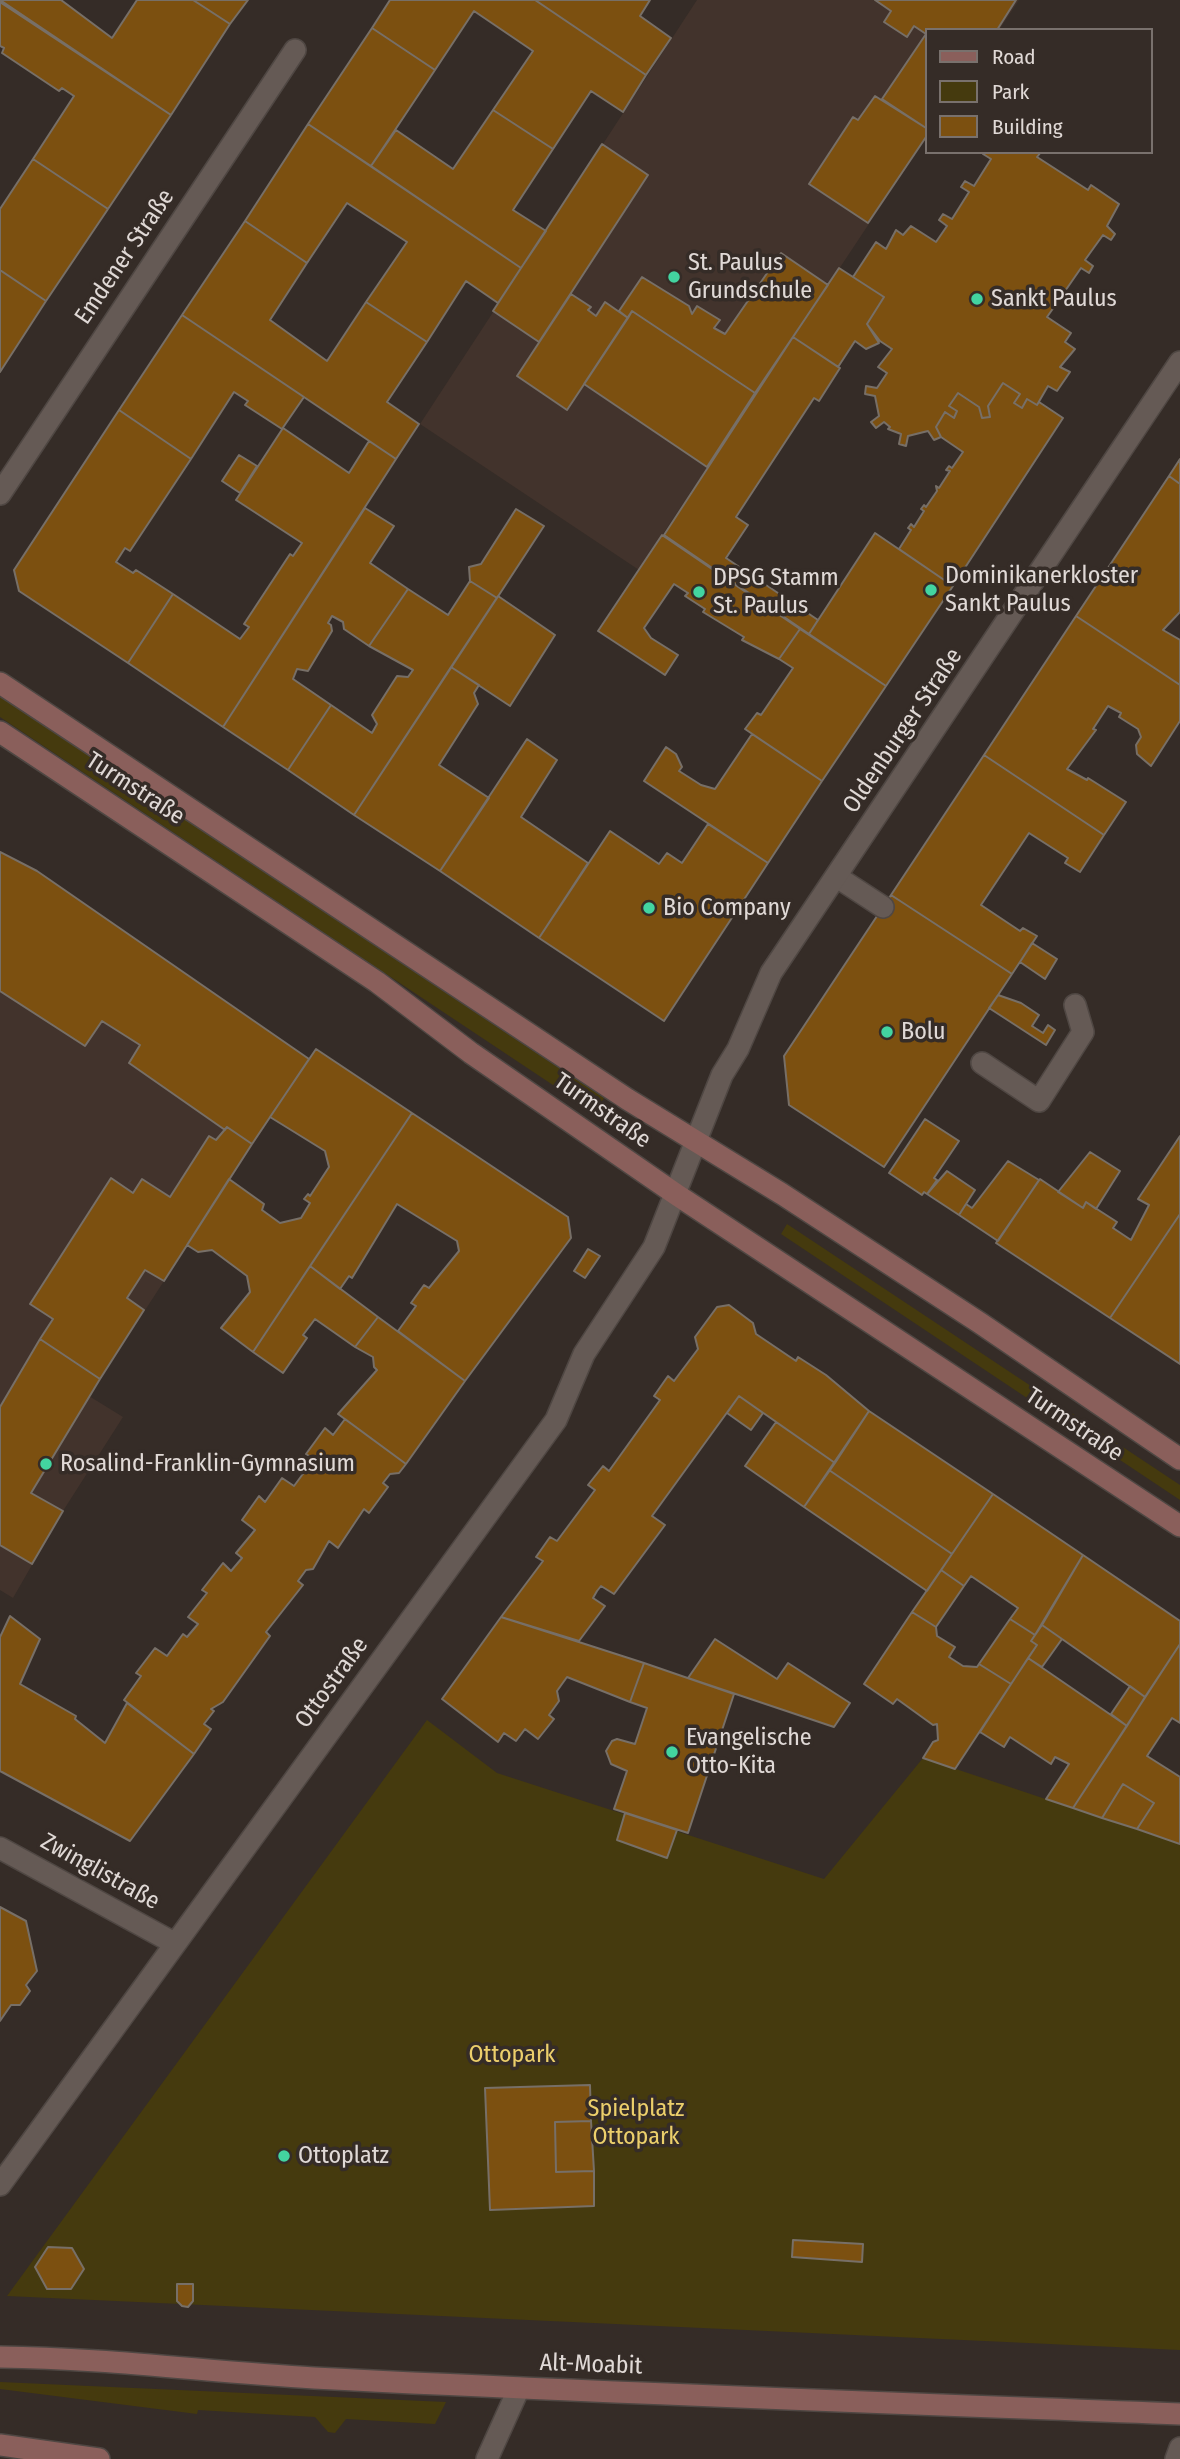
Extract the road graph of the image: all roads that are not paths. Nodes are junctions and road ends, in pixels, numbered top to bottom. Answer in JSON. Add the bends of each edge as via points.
{"nodes":[{"id":1,"x":295,"y":50,"type":"dead end"},
{"id":2,"x":1180,"y":362,"type":"edge"},
{"id":3,"x":0,"y":494,"type":"edge"},
{"id":4,"x":0,"y":683,"type":"edge"},
{"id":5,"x":0,"y":732,"type":"edge"},
{"id":6,"x":837,"y":877,"type":"junction"},
{"id":7,"x":883,"y":907,"type":"dead end"},
{"id":8,"x":1075,"y":1005,"type":"dead end"},
{"id":9,"x":982,"y":1063,"type":"dead end"},
{"id":10,"x":695,"y":1143,"type":"junction"},
{"id":11,"x":677,"y":1195,"type":"junction"},
{"id":12,"x":1180,"y":1459,"type":"edge"},
{"id":13,"x":1180,"y":1526,"type":"edge"},
{"id":14,"x":0,"y":1848,"type":"edge"},
{"id":15,"x":174,"y":1943,"type":"junction"},
{"id":16,"x":0,"y":2185,"type":"edge"},
{"id":17,"x":0,"y":2357,"type":"edge"},
{"id":18,"x":519,"y":2388,"type":"junction"},
{"id":19,"x":1180,"y":2414,"type":"edge"},
{"id":20,"x":0,"y":2445,"type":"edge"},
{"id":21,"x":1180,"y":2448,"type":"edge"},
{"id":22,"x":99,"y":2459,"type":"edge"},
{"id":23,"x":487,"y":2459,"type":"edge"},
{"id":24,"x":1176,"y":2459,"type":"edge"}],
"edges":[{"from":1,"to":3,"type":"street","name":"Emdener Straße"},
{"from":2,"to":6,"type":"street","name":"Oldenburger Straße"},
{"from":4,"to":10,"type":"main road","name":"Turmstraße"},
{"from":5,"to":11,"type":"main road","name":"Turmstraße","via":[[377,982]]},
{"from":6,"to":7,"type":"street"},
{"from":6,"to":10,"type":"street","name":"Oldenburger Straße","via":[[771,973]]},
{"from":8,"to":9,"type":"street","via":[[1083,1032],[1039,1101]]},
{"from":10,"to":11,"type":"street","name":"Ottostraße"},
{"from":10,"to":12,"type":"main road","name":"Turmstraße","via":[[980,1323]]},
{"from":11,"to":13,"type":"main road","name":"Turmstraße"},
{"from":11,"to":15,"type":"street","name":"Ottostraße","via":[[654,1247],[584,1354],[556,1420]]},
{"from":14,"to":15,"type":"street","name":"Zwinglistraße"},
{"from":15,"to":16,"type":"street","name":"Ottostraße"},
{"from":17,"to":18,"type":"main road","name":"Alt-Moabit"},
{"from":18,"to":19,"type":"main road","name":"Alt-Moabit"},
{"from":18,"to":23,"type":"street"},
{"from":20,"to":22,"type":"main road"},
{"from":21,"to":24,"type":"street"}]}
